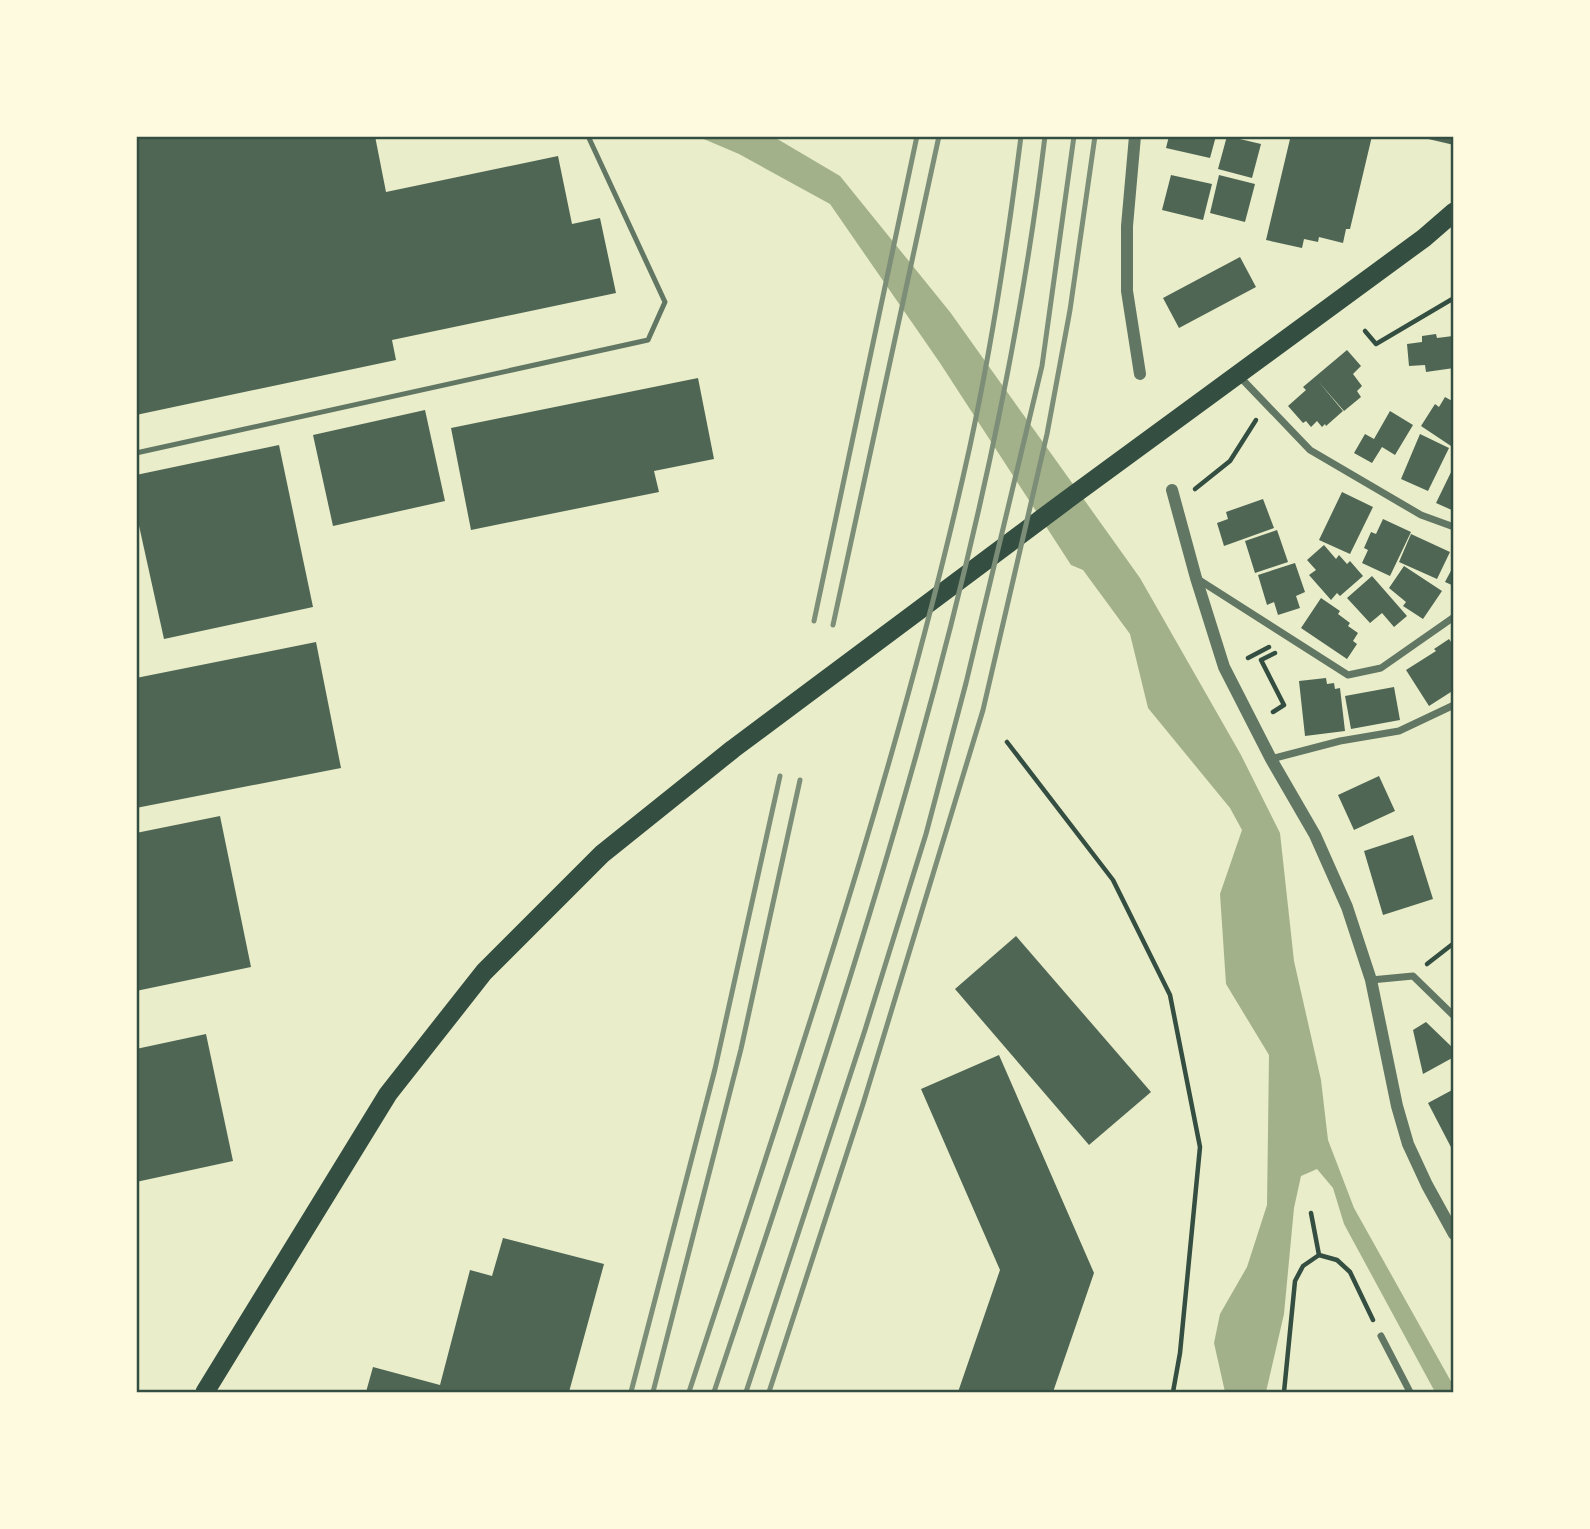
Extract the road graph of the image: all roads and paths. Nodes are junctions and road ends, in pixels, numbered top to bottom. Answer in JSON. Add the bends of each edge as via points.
{"nodes":[{"id":1,"x":588,"y":136,"type":"edge"},
{"id":2,"x":1135,"y":136,"type":"edge"},
{"id":3,"x":1454,"y":212,"type":"edge"},
{"id":4,"x":1454,"y":233,"type":"edge"},
{"id":5,"x":1424,"y":238,"type":"junction"},
{"id":6,"x":1454,"y":298,"type":"edge"},
{"id":7,"x":1365,"y":331,"type":"dead end"},
{"id":8,"x":1140,"y":373,"type":"dead end"},
{"id":9,"x":1238,"y":375,"type":"junction"},
{"id":10,"x":1266,"y":404,"type":"junction"},
{"id":11,"x":136,"y":453,"type":"edge"},
{"id":12,"x":1201,"y":484,"type":"dead end"},
{"id":13,"x":1172,"y":489,"type":"dead end"},
{"id":14,"x":1454,"y":527,"type":"edge"},
{"id":15,"x":1195,"y":578,"type":"junction"},
{"id":16,"x":1454,"y":617,"type":"edge"},
{"id":17,"x":1273,"y":644,"type":"dead end"},
{"id":18,"x":1248,"y":658,"type":"dead end"},
{"id":19,"x":1261,"y":660,"type":"dead end"},
{"id":20,"x":1454,"y":705,"type":"edge"},
{"id":21,"x":1272,"y":712,"type":"dead end"},
{"id":22,"x":1007,"y":742,"type":"dead end"},
{"id":23,"x":1270,"y":759,"type":"junction"},
{"id":24,"x":1454,"y":943,"type":"edge"},
{"id":25,"x":1442,"y":951,"type":"dead end"},
{"id":26,"x":1371,"y":979,"type":"junction"},
{"id":27,"x":1454,"y":1016,"type":"edge"},
{"id":28,"x":1311,"y":1213,"type":"dead end"},
{"id":29,"x":1454,"y":1234,"type":"edge"},
{"id":30,"x":1319,"y":1255,"type":"junction"},
{"id":31,"x":1381,"y":1336,"type":"joint"},
{"id":32,"x":205,"y":1392,"type":"edge"},
{"id":33,"x":1173,"y":1392,"type":"edge"},
{"id":34,"x":1284,"y":1392,"type":"edge"},
{"id":35,"x":1410,"y":1392,"type":"edge"}],
"edges":[{"from":1,"to":11,"type":"lane","via":[[665,302],[648,340]]},
{"from":2,"to":8,"type":"street","via":[[1127,291]]},
{"from":3,"to":5,"type":"highway"},
{"from":4,"to":5,"type":"highway"},
{"from":5,"to":9,"type":"highway"},
{"from":6,"to":7,"type":"path","via":[[1376,344]]},
{"from":9,"to":10,"type":"street"},
{"from":9,"to":32,"type":"highway","via":[[733,750],[602,854],[484,972],[388,1094]]},
{"from":10,"to":12,"type":"path","via":[[1230,461]]},
{"from":10,"to":14,"type":"street","via":[[1310,450],[1421,515]]},
{"from":13,"to":15,"type":"street"},
{"from":15,"to":16,"type":"street","via":[[1348,675],[1381,668]]},
{"from":15,"to":23,"type":"street","via":[[1224,667]]},
{"from":17,"to":18,"type":"path"},
{"from":19,"to":21,"type":"path","via":[[1284,705]]},
{"from":20,"to":23,"type":"street","via":[[1399,731]]},
{"from":22,"to":33,"type":"path","via":[[1113,880],[1170,995],[1200,1147]]},
{"from":23,"to":26,"type":"street","via":[[1315,835],[1347,907]]},
{"from":24,"to":25,"type":"path"},
{"from":26,"to":27,"type":"street","via":[[1413,976]]},
{"from":26,"to":29,"type":"street","via":[[1408,1143]]},
{"from":28,"to":30,"type":"path"},
{"from":30,"to":31,"type":"path","via":[[1338,1260],[1350,1272]]},
{"from":30,"to":34,"type":"path","via":[[1303,1266],[1296,1281]]},
{"from":31,"to":35,"type":"street"}]}
